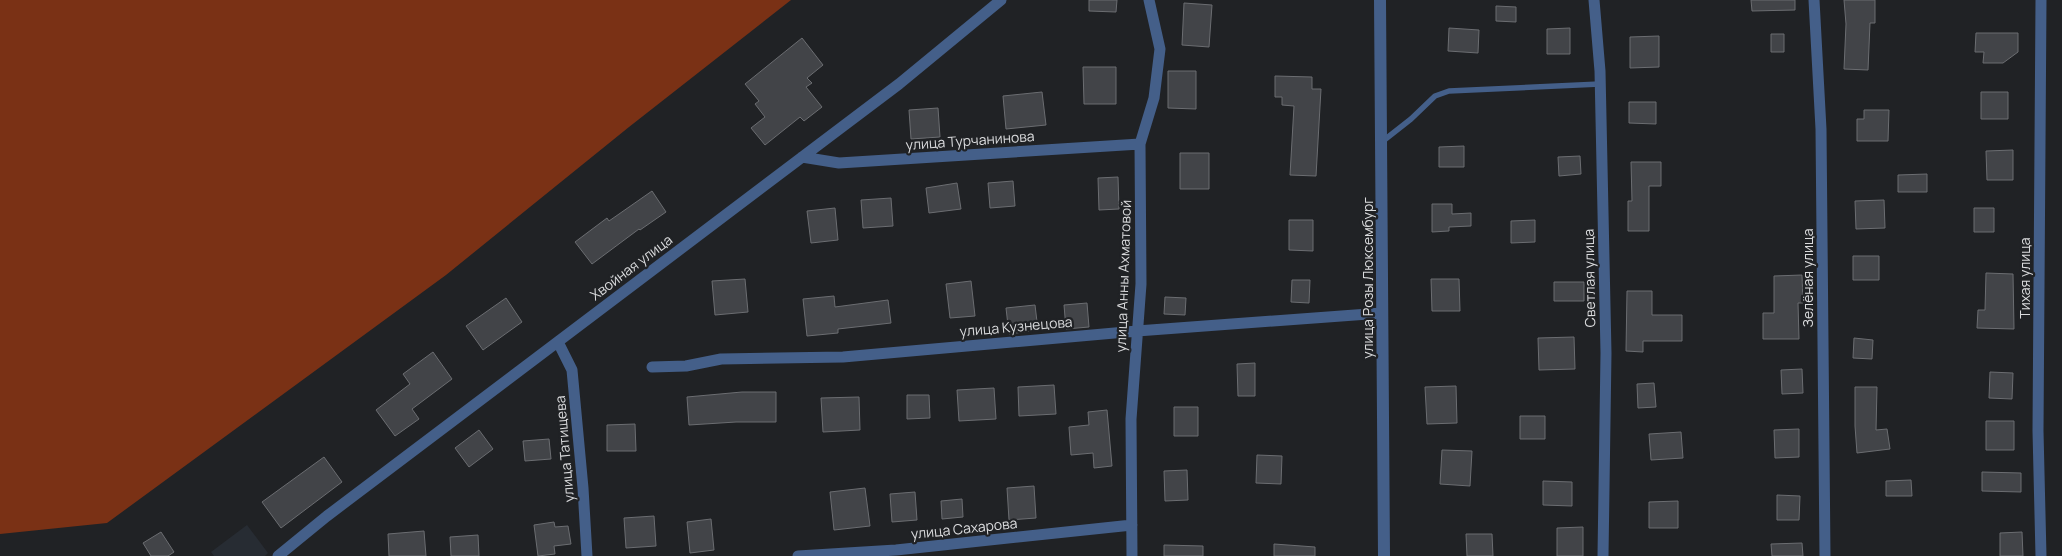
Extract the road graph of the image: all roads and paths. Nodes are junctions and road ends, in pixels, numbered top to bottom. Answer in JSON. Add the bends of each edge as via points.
{"nodes":[{"id":1,"x":1001,"y":0,"type":"edge"},
{"id":2,"x":1149,"y":0,"type":"edge"},
{"id":3,"x":1380,"y":0,"type":"edge"},
{"id":4,"x":1594,"y":0,"type":"edge"},
{"id":5,"x":1814,"y":0,"type":"edge"},
{"id":6,"x":2041,"y":0,"type":"edge"},
{"id":7,"x":1600,"y":84,"type":"junction"},
{"id":8,"x":1381,"y":142,"type":"junction"},
{"id":9,"x":1140,"y":144,"type":"junction"},
{"id":10,"x":802,"y":157,"type":"junction"},
{"id":11,"x":1382,"y":313,"type":"junction"},
{"id":12,"x":1137,"y":331,"type":"junction"},
{"id":13,"x":558,"y":342,"type":"junction"},
{"id":14,"x":652,"y":367,"type":"dead end"},
{"id":15,"x":1132,"y":525,"type":"junction"},
{"id":16,"x":278,"y":556,"type":"edge"},
{"id":17,"x":587,"y":556,"type":"edge"},
{"id":18,"x":798,"y":556,"type":"edge"},
{"id":19,"x":1132,"y":556,"type":"edge"},
{"id":20,"x":1384,"y":556,"type":"edge"},
{"id":21,"x":1604,"y":556,"type":"edge"},
{"id":22,"x":1825,"y":556,"type":"edge"},
{"id":23,"x":2041,"y":556,"type":"edge"}],
"edges":[{"from":1,"to":10,"type":"street","name":"Хвойная улица","via":[[899,84]]},
{"from":2,"to":9,"type":"street","name":"улица Анны Ахматовой","via":[[1160,49],[1154,98]]},
{"from":3,"to":8,"type":"street","name":"улица Розы Люксембург"},
{"from":4,"to":7,"type":"street","name":"Светлая улица"},
{"from":5,"to":22,"type":"street","name":"Зелёная улица","via":[[1821,129]]},
{"from":6,"to":23,"type":"street","name":"Тихая улица","via":[[2038,431]]},
{"from":7,"to":8,"type":"lane","via":[[1449,91],[1435,96]]},
{"from":7,"to":21,"type":"street","name":"Светлая улица","via":[[1606,353]]},
{"from":8,"to":11,"type":"street","name":"улица Розы Люксембург"},
{"from":9,"to":10,"type":"street","name":"улица Турчанинова","via":[[840,163]]},
{"from":9,"to":12,"type":"street","name":"улица Анны Ахматовой","via":[[1141,284]]},
{"from":10,"to":13,"type":"street","name":"Хвойная улица"},
{"from":11,"to":12,"type":"street","name":"улица Кузнецова"},
{"from":11,"to":20,"type":"street","name":"улица Розы Люксембург"},
{"from":12,"to":14,"type":"street","name":"улица Кузнецова","via":[[843,357],[721,359],[686,366]]},
{"from":12,"to":15,"type":"street","name":"улица Анны Ахматовой","via":[[1131,419]]},
{"from":13,"to":16,"type":"street","name":"Хвойная улица"},
{"from":13,"to":17,"type":"street","name":"улица Татищева","via":[[572,370]]},
{"from":15,"to":18,"type":"street","name":"улица Сахарова","via":[[896,550]]},
{"from":15,"to":19,"type":"street","name":"улица Анны Ахматовой"}]}
